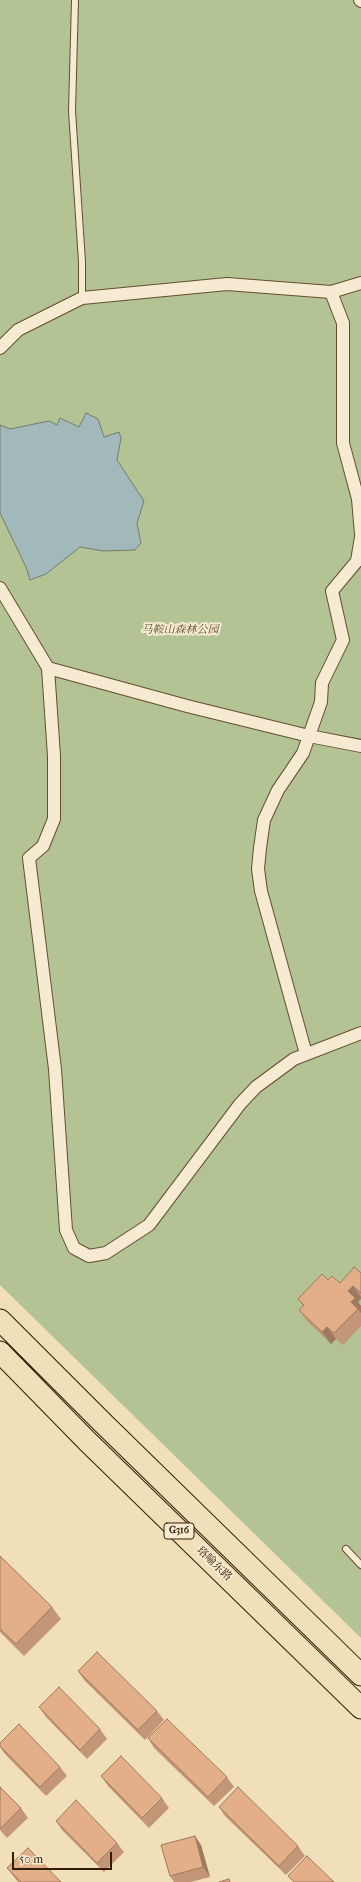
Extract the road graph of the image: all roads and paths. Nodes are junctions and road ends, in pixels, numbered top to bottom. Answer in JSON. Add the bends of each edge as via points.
{"nodes":[{"id":1,"x":74,"y":0,"type":"edge"},
{"id":2,"x":361,"y":283,"type":"edge"},
{"id":3,"x":331,"y":292,"type":"junction"},
{"id":4,"x":82,"y":298,"type":"junction"},
{"id":5,"x":0,"y":348,"type":"edge"},
{"id":6,"x":361,"y":534,"type":"edge"},
{"id":7,"x":361,"y":537,"type":"edge"},
{"id":8,"x":0,"y":588,"type":"edge"},
{"id":9,"x":48,"y":668,"type":"junction"},
{"id":10,"x":308,"y":736,"type":"junction"},
{"id":11,"x":361,"y":746,"type":"edge"},
{"id":12,"x":361,"y":1033,"type":"edge"},
{"id":13,"x":306,"y":1054,"type":"junction"},
{"id":14,"x":0,"y":1320,"type":"edge"},
{"id":15,"x":0,"y":1352,"type":"edge"},
{"id":16,"x":346,"y":1549,"type":"dead end"},
{"id":17,"x":361,"y":1565,"type":"edge"},
{"id":18,"x":361,"y":1675,"type":"edge"},
{"id":19,"x":361,"y":1708,"type":"edge"}],
"edges":[{"from":1,"to":4,"type":"lane","via":[[72,110]]},
{"from":2,"to":3,"type":"street"},
{"from":3,"to":4,"type":"street","via":[[227,284]]},
{"from":3,"to":6,"type":"street","via":[[343,323],[343,443],[358,499]]},
{"from":4,"to":5,"type":"street","via":[[18,330]]},
{"from":7,"to":10,"type":"street","via":[[357,561],[332,591],[343,640],[322,683],[321,702]]},
{"from":8,"to":9,"type":"street"},
{"from":9,"to":10,"type":"street"},
{"from":9,"to":13,"type":"street","via":[[54,756],[54,819],[43,846],[29,858],[55,1069],[66,1230],[74,1248],[89,1256],[106,1252],[149,1226],[240,1104],[256,1087],[294,1059]]},
{"from":10,"to":11,"type":"street"},
{"from":10,"to":13,"type":"street","via":[[303,753],[278,790],[264,820],[258,868],[261,891]]},
{"from":12,"to":13,"type":"street"},
{"from":14,"to":18,"type":"highway","number":"G316"},
{"from":15,"to":19,"type":"highway","name":"珞喻东路","number":"G316","via":[[87,1441]]},
{"from":16,"to":17,"type":"lane"}]}
